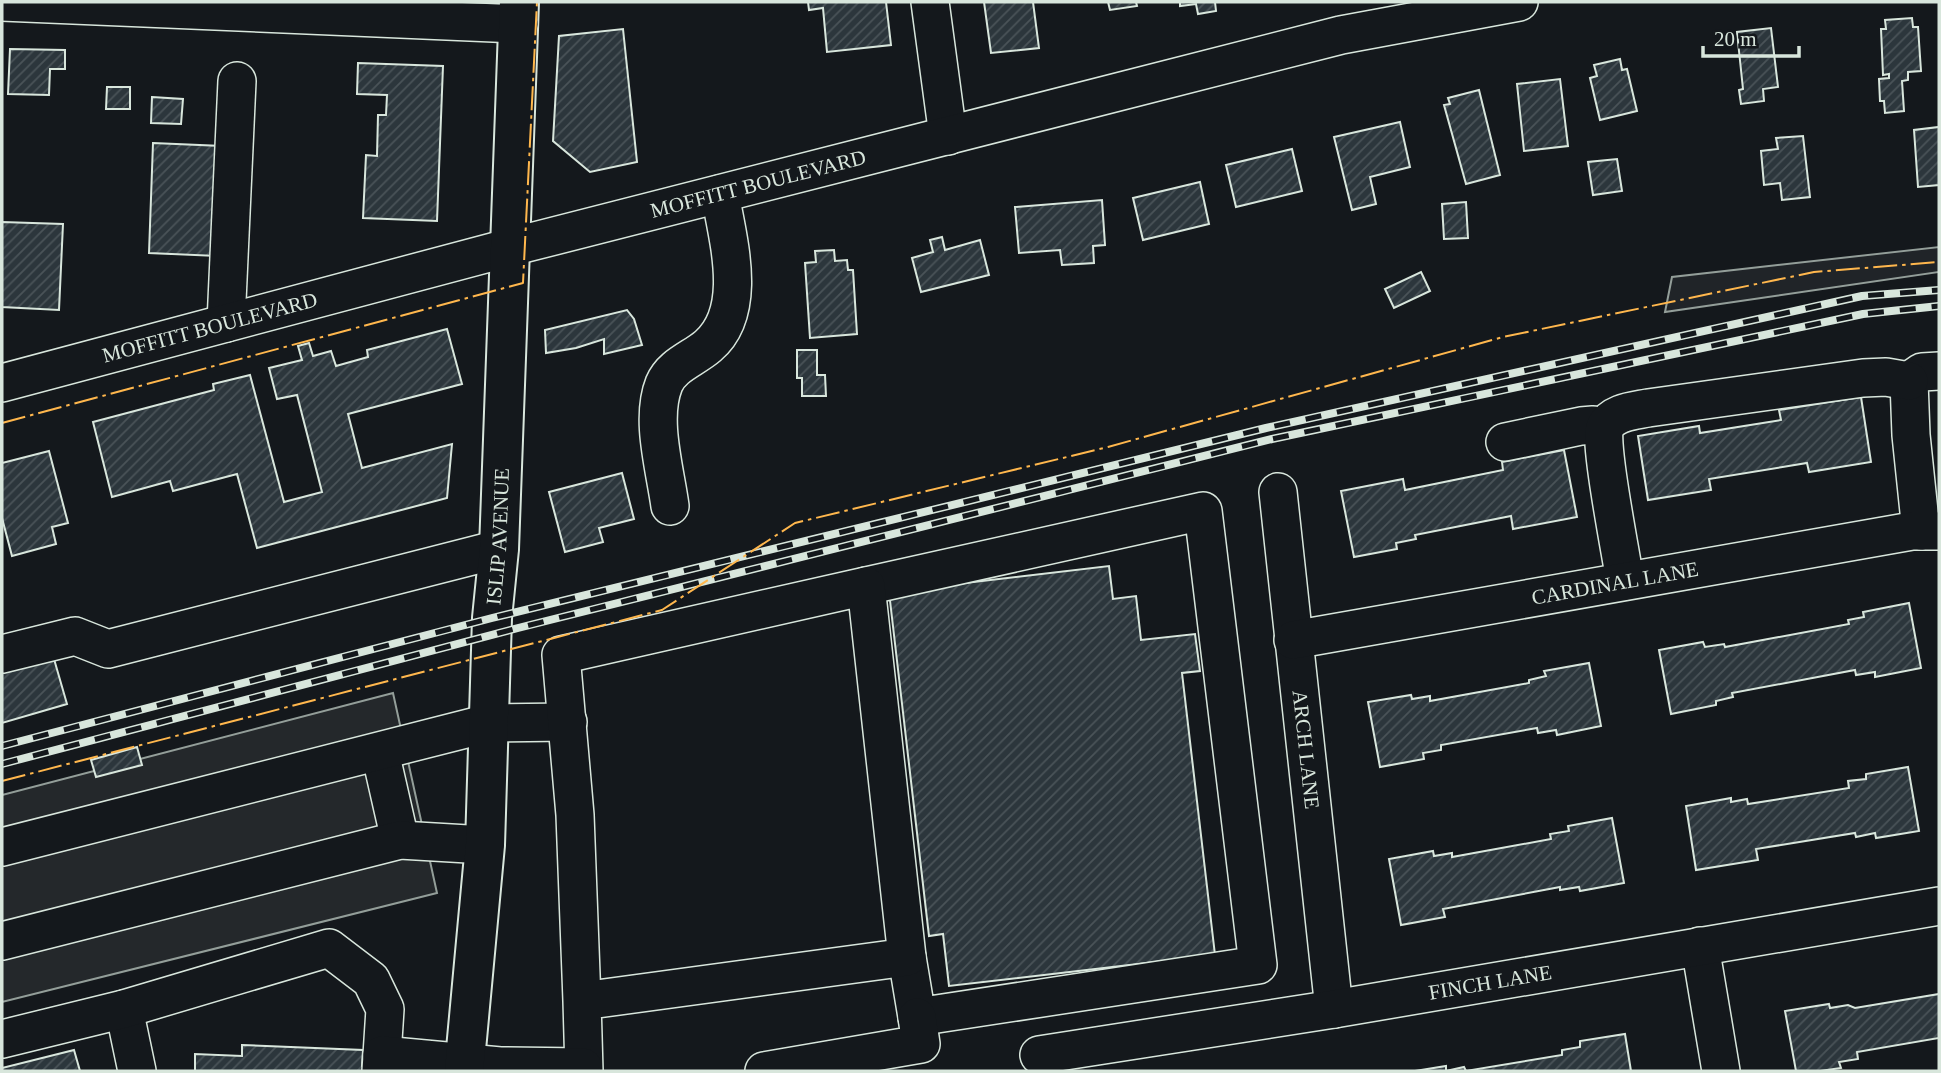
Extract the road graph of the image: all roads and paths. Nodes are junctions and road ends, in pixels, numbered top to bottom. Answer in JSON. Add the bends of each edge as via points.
{"nodes":[{"id":1,"x":2,"y":2,"type":"edge"},
{"id":2,"x":930,"y":2,"type":"edge"},
{"id":3,"x":1518,"y":2,"type":"edge"},
{"id":4,"x":396,"y":10,"type":"edge"},
{"id":5,"x":519,"y":13,"type":"edge"},
{"id":6,"x":237,"y":81,"type":"dead end"},
{"id":7,"x":947,"y":136,"type":"junction"},
{"id":8,"x":720,"y":194,"type":"junction"},
{"id":9,"x":511,"y":247,"type":"junction"},
{"id":10,"x":226,"y":323,"type":"junction"},
{"id":11,"x":1924,"y":376,"type":"edge"},
{"id":12,"x":2,"y":383,"type":"edge"},
{"id":13,"x":1603,"y":429,"type":"junction"},
{"id":14,"x":1505,"y":442,"type":"dead end"},
{"id":15,"x":1278,"y":492,"type":"dead end"},
{"id":16,"x":670,"y":506,"type":"dead end"},
{"id":17,"x":1930,"y":531,"type":"edge"},
{"id":18,"x":499,"y":549,"type":"junction"},
{"id":19,"x":1625,"y":581,"type":"junction"},
{"id":20,"x":866,"y":586,"type":"junction"},
{"id":21,"x":1293,"y":640,"type":"junction"},
{"id":22,"x":2,"y":654,"type":"edge"},
{"id":23,"x":568,"y":722,"type":"junction"},
{"id":24,"x":489,"y":723,"type":"junction"},
{"id":25,"x":380,"y":752,"type":"junction"},
{"id":26,"x":400,"y":840,"type":"junction"},
{"id":27,"x":485,"y":845,"type":"junction"},
{"id":28,"x":2,"y":847,"type":"edge"},
{"id":29,"x":1939,"y":906,"type":"edge"},
{"id":30,"x":2,"y":941,"type":"edge"},
{"id":31,"x":1700,"y":946,"type":"junction"},
{"id":32,"x":907,"y":957,"type":"junction"},
{"id":33,"x":582,"y":1001,"type":"junction"},
{"id":34,"x":124,"y":1009,"type":"junction"},
{"id":35,"x":1334,"y":1009,"type":"junction"},
{"id":36,"x":917,"y":1017,"type":"junction"},
{"id":37,"x":2,"y":1038,"type":"edge"},
{"id":38,"x":1040,"y":1055,"type":"dead end"},
{"id":39,"x":1082,"y":1060,"type":"edge"},
{"id":40,"x":382,"y":1063,"type":"edge"},
{"id":41,"x":465,"y":1067,"type":"edge"},
{"id":42,"x":583,"y":1069,"type":"edge"},
{"id":43,"x":137,"y":1071,"type":"edge"},
{"id":44,"x":764,"y":1071,"type":"edge"},
{"id":45,"x":1721,"y":1071,"type":"edge"}],
"edges":[{"from":1,"to":4,"type":"street"},
{"from":2,"to":7,"type":"street"},
{"from":3,"to":7,"type":"street","name":"MOFFITT BOULEVARD","via":[[1341,35]]},
{"from":4,"to":5,"type":"street"},
{"from":5,"to":9,"type":"main road","name":"ISLIP AVENUE"},
{"from":6,"to":10,"type":"street"},
{"from":7,"to":8,"type":"street","name":"MOFFITT BOULEVARD"},
{"from":8,"to":9,"type":"street","name":"MOFFITT BOULEVARD"},
{"from":8,"to":16,"type":"street","via":[[733,267],[729,316],[718,338],[673,369],[664,383],[657,413]]},
{"from":9,"to":10,"type":"street","name":"MOFFITT BOULEVARD"},
{"from":9,"to":18,"type":"main road","name":"ISLIP AVENUE"},
{"from":10,"to":12,"type":"street","name":"MOFFITT BOULEVARD"},
{"from":11,"to":13,"type":"street","via":[[1863,378],[1648,408],[1620,414]]},
{"from":11,"to":17,"type":"street","via":[[1912,444]]},
{"from":13,"to":14,"type":"street","via":[[1581,426]]},
{"from":13,"to":19,"type":"street"},
{"from":15,"to":21,"type":"street","name":"ARCH LANE"},
{"from":17,"to":19,"type":"street","name":"CARDINAL LANE"},
{"from":18,"to":22,"type":"street","via":[[108,649],[75,636]]},
{"from":18,"to":24,"type":"main road","name":"ISLIP AVENUE"},
{"from":19,"to":21,"type":"street","name":"CARDINAL LANE"},
{"from":20,"to":23,"type":"street","via":[[561,655]]},
{"from":20,"to":32,"type":"street"},
{"from":20,"to":36,"type":"street","via":[[1203,511],[1258,965]]},
{"from":21,"to":35,"type":"street","name":"ARCH LANE"},
{"from":23,"to":24,"type":"street"},
{"from":23,"to":33,"type":"street"},
{"from":24,"to":25,"type":"street"},
{"from":24,"to":27,"type":"main road","name":"ISLIP AVENUE"},
{"from":25,"to":26,"type":"street"},
{"from":25,"to":28,"type":"street"},
{"from":26,"to":27,"type":"street"},
{"from":26,"to":30,"type":"street"},
{"from":27,"to":41,"type":"main road","name":"ISLIP AVENUE"},
{"from":29,"to":31,"type":"street","name":"FINCH LANE"},
{"from":31,"to":35,"type":"street","name":"FINCH LANE"},
{"from":31,"to":45,"type":"street"},
{"from":32,"to":33,"type":"street"},
{"from":32,"to":36,"type":"street"},
{"from":33,"to":42,"type":"street"},
{"from":34,"to":37,"type":"street"},
{"from":34,"to":40,"type":"street","via":[[329,948],[372,981],[384,1010]]},
{"from":34,"to":43,"type":"street"},
{"from":35,"to":39,"type":"street","name":"FINCH LANE"},
{"from":36,"to":44,"type":"street","via":[[920,1044]]},
{"from":38,"to":39,"type":"street","name":"FINCH LANE"},
{"from":40,"to":41,"type":"street"},
{"from":41,"to":42,"type":"street"}]}
